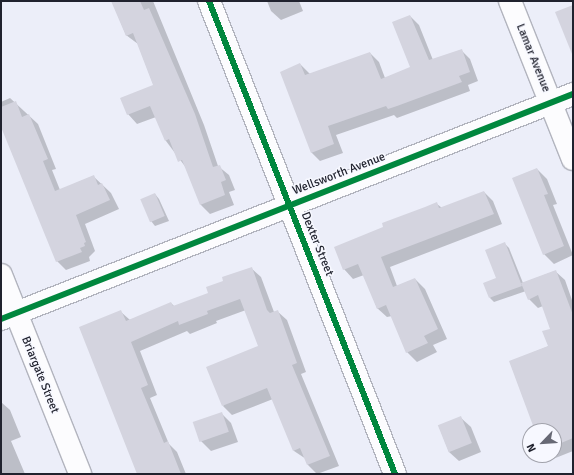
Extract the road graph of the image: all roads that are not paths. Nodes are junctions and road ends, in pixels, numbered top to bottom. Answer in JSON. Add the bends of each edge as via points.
{"nodes":[{"id":1,"x":209,"y":1,"type":"edge"},
{"id":2,"x":510,"y":1,"type":"edge"},
{"id":3,"x":573,"y":94,"type":"edge"},
{"id":4,"x":550,"y":103,"type":"junction"},
{"id":5,"x":573,"y":159,"type":"edge"},
{"id":6,"x":290,"y":205,"type":"junction"},
{"id":7,"x":1,"y":275,"type":"edge"},
{"id":8,"x":8,"y":317,"type":"edge"},
{"id":9,"x":80,"y":474,"type":"edge"},
{"id":10,"x":395,"y":474,"type":"edge"}],
"edges":[{"from":1,"to":6,"type":"street","name":"Dexter Street"},
{"from":2,"to":4,"type":"street","name":"Lamar Avenue"},
{"from":3,"to":4,"type":"street","name":"Wellsworth Avenue"},
{"from":4,"to":5,"type":"street","name":"Lamar Avenue"},
{"from":4,"to":6,"type":"street","name":"Wellsworth Avenue"},
{"from":6,"to":8,"type":"street","name":"Wellsworth Avenue"},
{"from":6,"to":10,"type":"street","name":"Dexter Street"},
{"from":7,"to":8,"type":"street","name":"Briargate Street"},
{"from":8,"to":9,"type":"street","name":"Briargate Street"}]}
